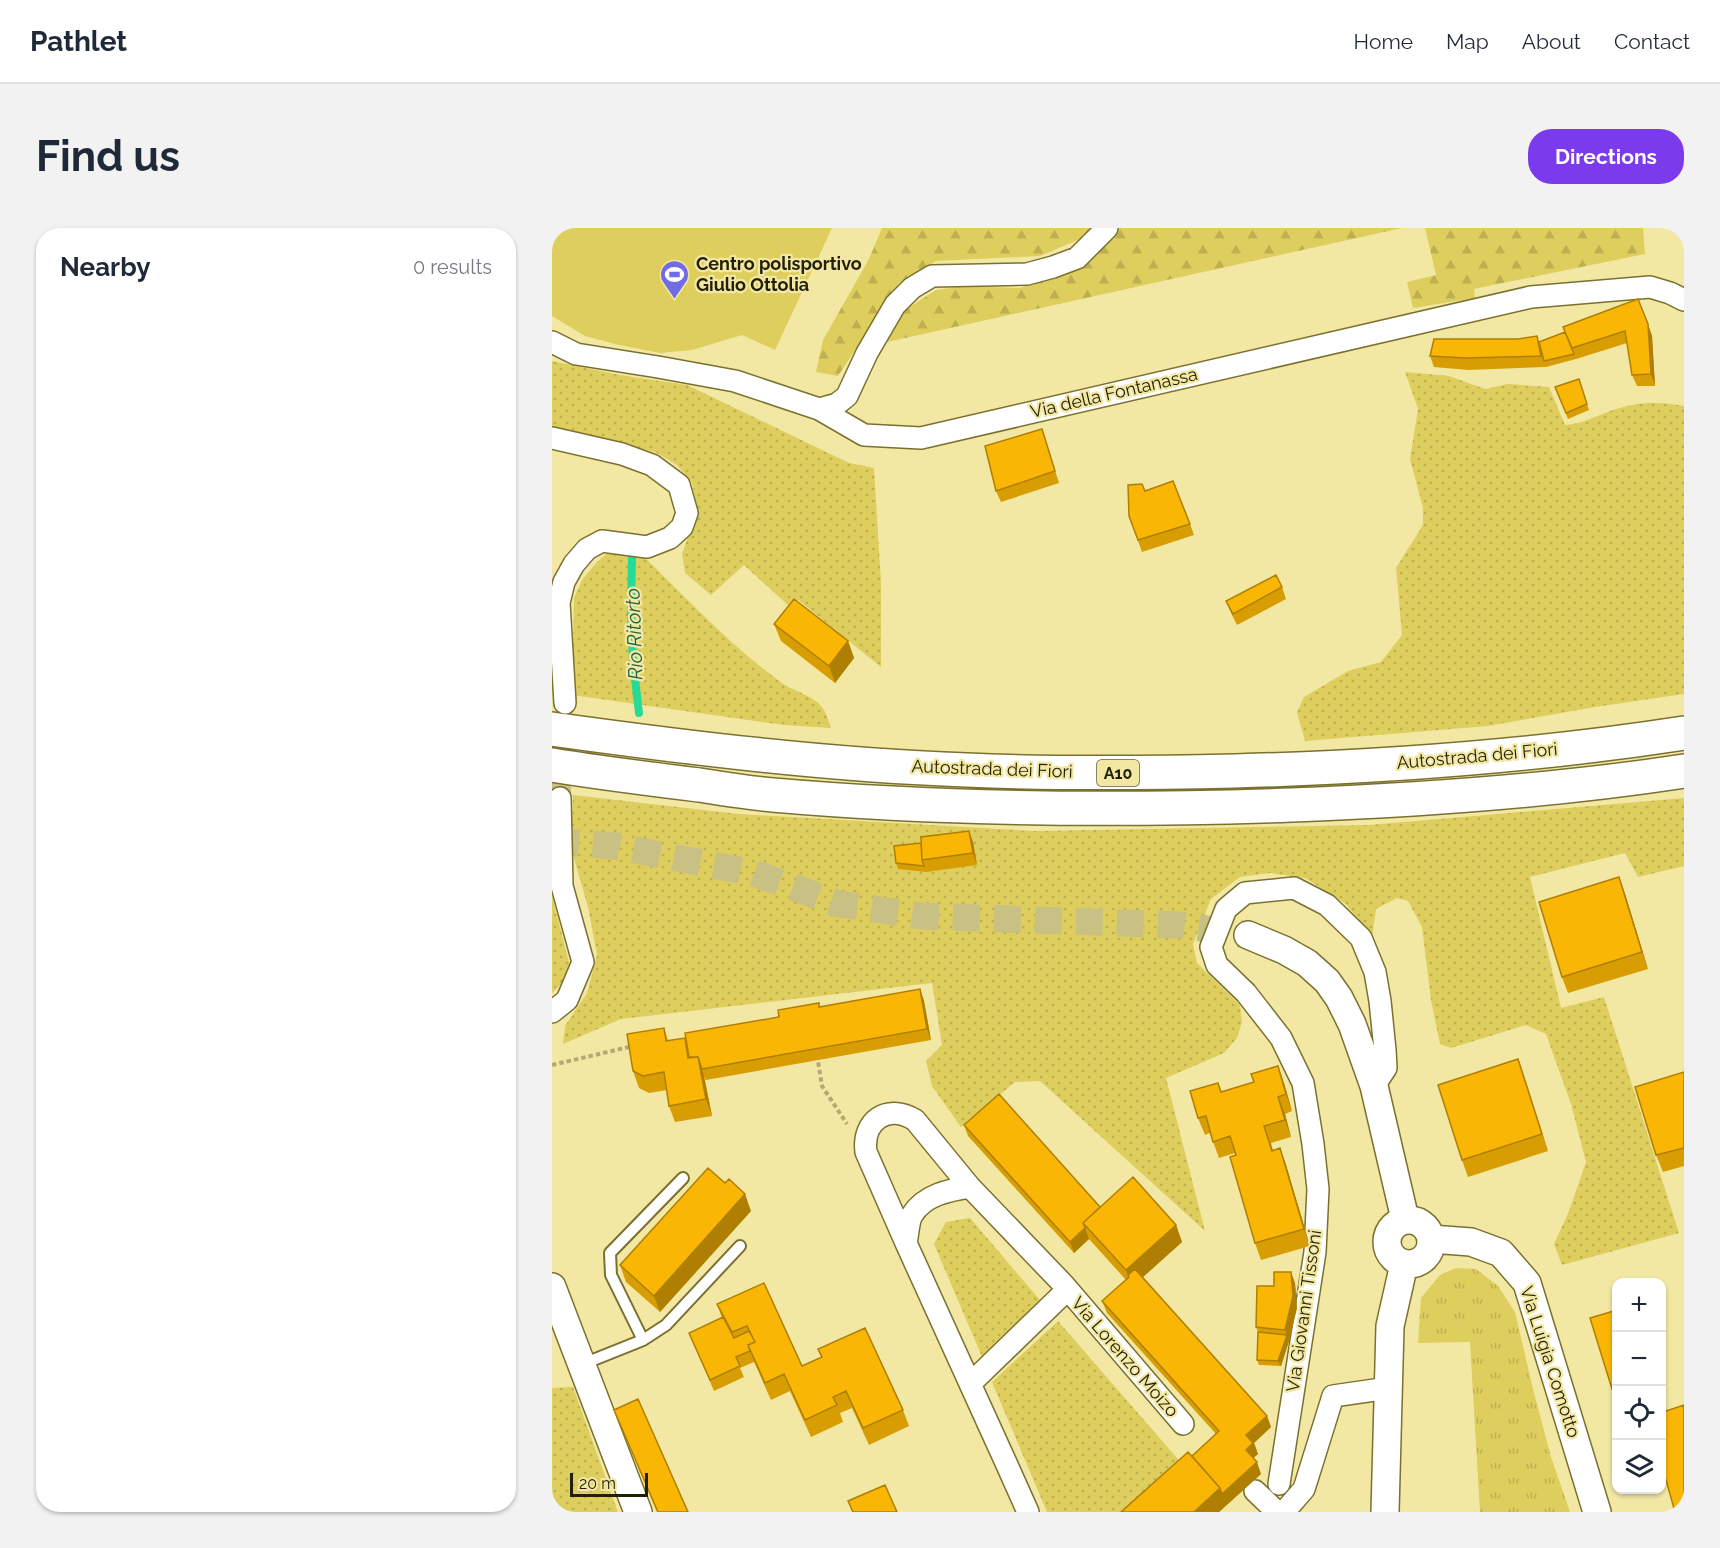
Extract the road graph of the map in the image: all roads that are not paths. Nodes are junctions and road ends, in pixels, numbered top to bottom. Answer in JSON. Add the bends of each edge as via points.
{"nodes":[{"id":1,"x":1107,"y":228,"type":"edge"},
{"id":2,"x":1684,"y":300,"type":"edge"},
{"id":3,"x":552,"y":342,"type":"edge"},
{"id":4,"x":819,"y":409,"type":"junction"},
{"id":5,"x":552,"y":438,"type":"edge"},
{"id":6,"x":558,"y":716,"type":"edge"},
{"id":7,"x":1684,"y":734,"type":"edge"},
{"id":8,"x":552,"y":765,"type":"edge"},
{"id":9,"x":1684,"y":771,"type":"edge"},
{"id":10,"x":560,"y":798,"type":"tunnel mouth"},
{"id":11,"x":1248,"y":935,"type":"tunnel mouth"},
{"id":12,"x":552,"y":1012,"type":"edge"},
{"id":13,"x":1374,"y":1086,"type":"junction"},
{"id":14,"x":683,"y":1178,"type":"dead end"},
{"id":15,"x":970,"y":1187,"type":"junction"},
{"id":16,"x":1405,"y":1219,"type":"junction"},
{"id":17,"x":1431,"y":1239,"type":"junction"},
{"id":18,"x":906,"y":1243,"type":"junction"},
{"id":19,"x":740,"y":1246,"type":"dead end"},
{"id":20,"x":1404,"y":1264,"type":"junction"},
{"id":21,"x":552,"y":1287,"type":"edge"},
{"id":22,"x":1067,"y":1290,"type":"junction"},
{"id":23,"x":643,"y":1340,"type":"junction"},
{"id":24,"x":582,"y":1364,"type":"junction"},
{"id":25,"x":970,"y":1384,"type":"junction"},
{"id":26,"x":1388,"y":1388,"type":"junction"},
{"id":27,"x":1183,"y":1424,"type":"dead end"},
{"id":28,"x":1279,"y":1484,"type":"dead end"},
{"id":29,"x":1255,"y":1491,"type":"dead end"},
{"id":30,"x":638,"y":1512,"type":"edge"},
{"id":31,"x":1028,"y":1512,"type":"edge"},
{"id":32,"x":1277,"y":1512,"type":"edge"},
{"id":33,"x":1284,"y":1512,"type":"edge"},
{"id":34,"x":1385,"y":1512,"type":"edge"},
{"id":35,"x":1597,"y":1512,"type":"edge"}],
"edges":[{"from":1,"to":4,"type":"street","via":[[1077,258],[1053,267],[1027,274],[932,276],[912,288],[895,305],[847,396],[837,404]]},
{"from":2,"to":4,"type":"street","name":"Via della Fontanassa","via":[[1650,287],[1531,297],[921,438],[864,435]]},
{"from":3,"to":4,"type":"street","name":"Via della Fontanassa","via":[[576,354],[735,381]]},
{"from":5,"to":6,"type":"street","via":[[652,465],[679,485],[687,513],[682,527],[670,538],[647,547],[602,541],[587,549],[574,564],[559,603]]},
{"from":6,"to":7,"type":"highway","name":"Autostrada dei Fiori","number":"A10","via":[[655,743],[824,761],[966,770],[1134,773],[1449,760]]},
{"from":8,"to":9,"type":"highway","name":"Autostrada dei Fiori","number":"A10","via":[[771,795],[1043,808],[1353,803],[1618,782]]},
{"from":10,"to":12,"type":"street","via":[[562,886],[583,962],[567,1000]]},
{"from":11,"to":13,"type":"street","via":[[1307,963],[1327,981],[1352,1024]]},
{"from":13,"to":16,"type":"street"},
{"from":13,"to":28,"type":"street","name":"Via Giovanni Tissoni","via":[[1386,1068],[1385,1050],[1376,972],[1361,938],[1327,904],[1294,888],[1245,893],[1227,909],[1211,946],[1217,965],[1246,993],[1281,1038],[1303,1083],[1318,1189],[1316,1252]]},
{"from":14,"to":23,"type":"lane","via":[[610,1253],[611,1275]]},
{"from":15,"to":18,"type":"street","via":[[945,1191],[926,1200],[911,1216]]},
{"from":15,"to":18,"type":"street","name":"Via Lorenzo Moizo","via":[[915,1120],[897,1112],[878,1118],[867,1133],[866,1152]]},
{"from":15,"to":22,"type":"street","name":"Via Lorenzo Moizo"},
{"from":16,"to":17,"type":"street","via":[[1423,1224]]},
{"from":16,"to":20,"type":"street","via":[[1390,1229],[1387,1237],[1390,1254]]},
{"from":17,"to":20,"type":"street","via":[[1424,1258]]},
{"from":17,"to":35,"type":"street","name":"Via Luigia Comotto","via":[[1471,1242],[1501,1253],[1527,1283]]},
{"from":18,"to":25,"type":"street"},
{"from":19,"to":23,"type":"lane","via":[[666,1325]]},
{"from":20,"to":26,"type":"street","via":[[1390,1326]]},
{"from":21,"to":24,"type":"street"},
{"from":22,"to":25,"type":"street","name":"Via Lorenzo Moizo"},
{"from":22,"to":27,"type":"street","name":"Via Lorenzo Moizo"},
{"from":23,"to":24,"type":"lane"},
{"from":24,"to":30,"type":"street"},
{"from":25,"to":31,"type":"street"},
{"from":26,"to":33,"type":"street","via":[[1334,1396],[1304,1489]]},
{"from":26,"to":34,"type":"street"},
{"from":29,"to":32,"type":"street"}]}
